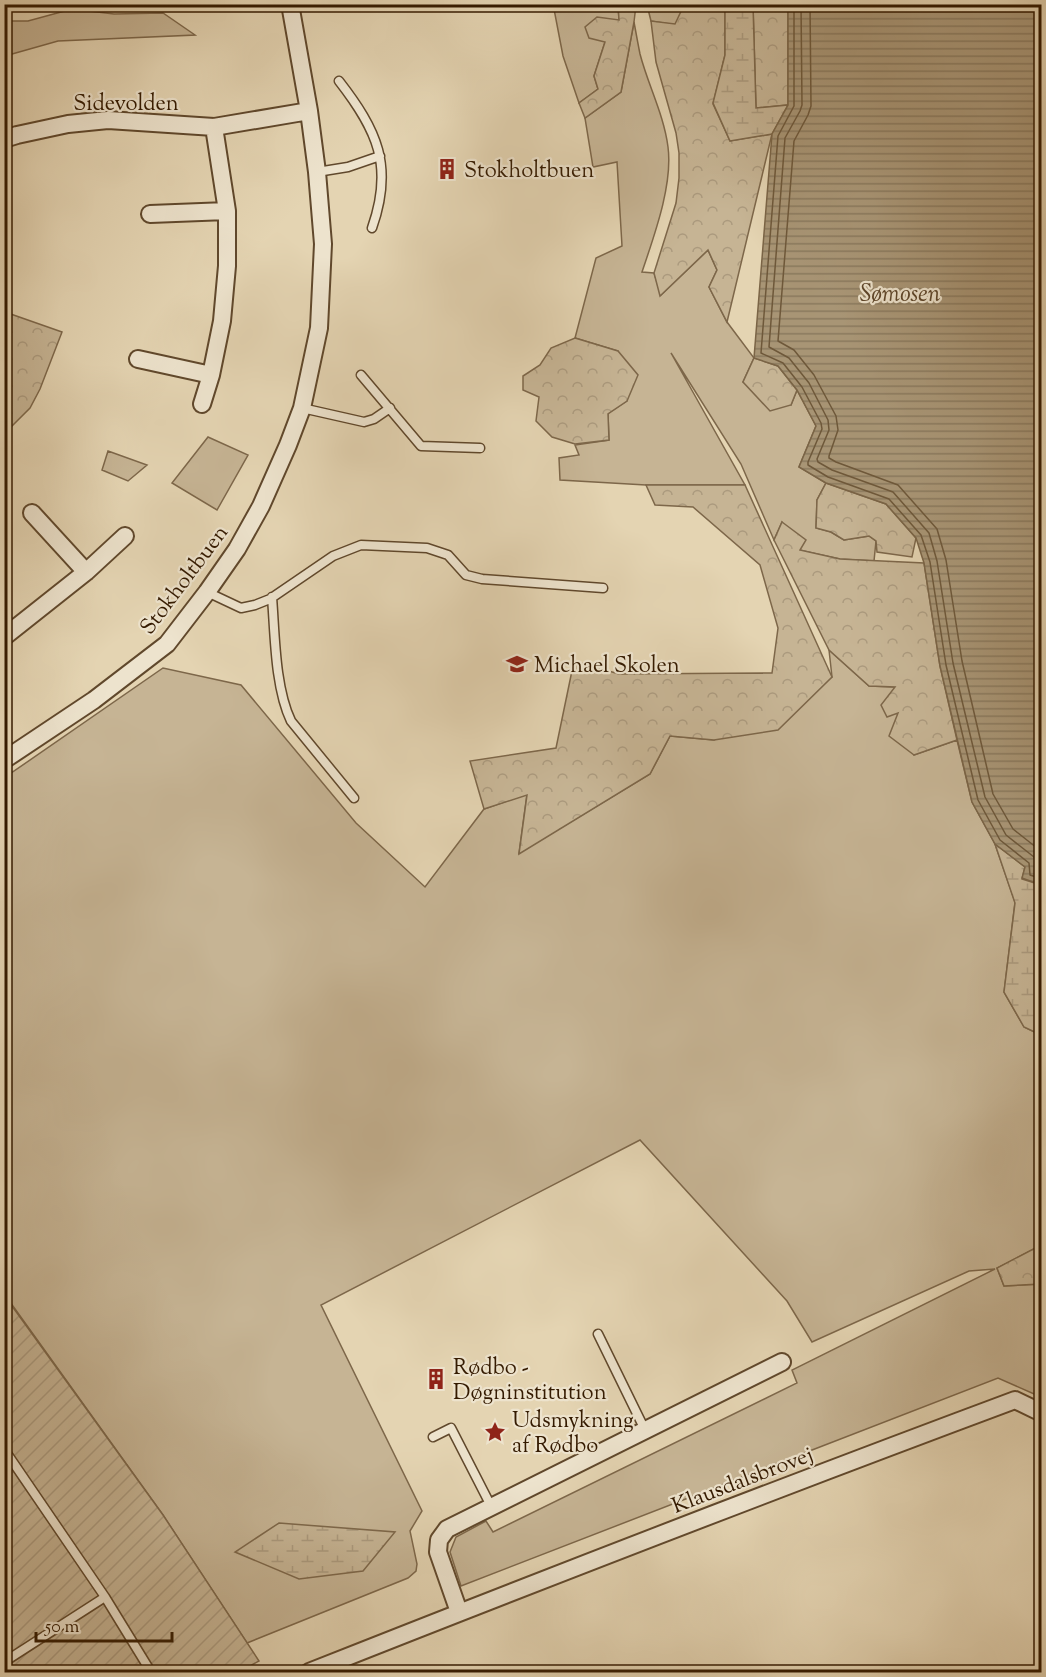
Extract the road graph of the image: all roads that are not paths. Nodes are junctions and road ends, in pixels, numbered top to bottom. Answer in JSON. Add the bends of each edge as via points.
{"nodes":[{"id":1,"x":290,"y":4,"type":"edge"},
{"id":2,"x":339,"y":81,"type":"dead end"},
{"id":3,"x":309,"y":111,"type":"junction"},
{"id":4,"x":214,"y":127,"type":"junction"},
{"id":5,"x":4,"y":139,"type":"edge"},
{"id":6,"x":380,"y":156,"type":"junction"},
{"id":7,"x":317,"y":172,"type":"junction"},
{"id":8,"x":227,"y":211,"type":"junction"},
{"id":9,"x":150,"y":214,"type":"dead end"},
{"id":10,"x":372,"y":228,"type":"dead end"},
{"id":11,"x":138,"y":359,"type":"dead end"},
{"id":12,"x":211,"y":375,"type":"junction"},
{"id":13,"x":361,"y":375,"type":"dead end"},
{"id":14,"x":202,"y":404,"type":"dead end"},
{"id":15,"x":302,"y":408,"type":"junction"},
{"id":16,"x":390,"y":408,"type":"junction"},
{"id":17,"x":480,"y":448,"type":"dead end"},
{"id":18,"x":32,"y":513,"type":"dead end"},
{"id":19,"x":125,"y":536,"type":"dead end"},
{"id":20,"x":86,"y":572,"type":"junction"},
{"id":21,"x":603,"y":588,"type":"dead end"},
{"id":22,"x":207,"y":592,"type":"junction"},
{"id":23,"x":272,"y":597,"type":"junction"},
{"id":24,"x":4,"y":637,"type":"edge"},
{"id":25,"x":4,"y":760,"type":"edge"},
{"id":26,"x":354,"y":798,"type":"dead end"},
{"id":27,"x":598,"y":1334,"type":"dead end"},
{"id":28,"x":782,"y":1362,"type":"dead end"},
{"id":29,"x":1041,"y":1413,"type":"edge"},
{"id":30,"x":645,"y":1430,"type":"junction"},
{"id":31,"x":433,"y":1437,"type":"dead end"},
{"id":32,"x":4,"y":1449,"type":"edge"},
{"id":33,"x":491,"y":1506,"type":"junction"},
{"id":34,"x":105,"y":1597,"type":"junction"},
{"id":35,"x":459,"y":1612,"type":"junction"},
{"id":36,"x":4,"y":1662,"type":"edge"},
{"id":37,"x":151,"y":1672,"type":"edge"},
{"id":38,"x":309,"y":1672,"type":"edge"}],
"edges":[{"from":1,"to":3,"type":"street","name":"Stokholtbuen"},
{"from":2,"to":6,"type":"lane","via":[[359,106]]},
{"from":3,"to":4,"type":"street","name":"Sidevolden"},
{"from":3,"to":7,"type":"street","name":"Stokholtbuen"},
{"from":4,"to":5,"type":"street","name":"Sidevolden","via":[[108,120],[68,124]]},
{"from":4,"to":8,"type":"street"},
{"from":6,"to":7,"type":"lane"},
{"from":6,"to":10,"type":"lane","via":[[382,192]]},
{"from":7,"to":15,"type":"street","name":"Stokholtbuen","via":[[323,244],[319,328]]},
{"from":8,"to":9,"type":"street"},
{"from":8,"to":12,"type":"street","via":[[222,321]]},
{"from":11,"to":12,"type":"street"},
{"from":12,"to":14,"type":"street"},
{"from":13,"to":16,"type":"lane"},
{"from":15,"to":16,"type":"lane","via":[[364,422]]},
{"from":15,"to":22,"type":"street","name":"Stokholtbuen","via":[[261,506]]},
{"from":16,"to":17,"type":"lane","via":[[422,446]]},
{"from":18,"to":20,"type":"street"},
{"from":19,"to":20,"type":"street"},
{"from":20,"to":24,"type":"street"},
{"from":21,"to":23,"type":"lane","via":[[482,579],[466,575],[448,555],[428,548],[362,545],[333,556]]},
{"from":22,"to":23,"type":"lane","via":[[241,608]]},
{"from":22,"to":25,"type":"street","name":"Stokholtbuen","via":[[167,644]]},
{"from":23,"to":26,"type":"lane","via":[[285,709]]},
{"from":27,"to":30,"type":"lane"},
{"from":28,"to":30,"type":"street"},
{"from":29,"to":35,"type":"street","name":"Klausdalsbrovej","via":[[1015,1400]]},
{"from":30,"to":33,"type":"street"},
{"from":31,"to":33,"type":"lane","via":[[451,1428]]},
{"from":32,"to":34,"type":"lane"},
{"from":33,"to":35,"type":"street","via":[[447,1529],[439,1540],[438,1552]]},
{"from":34,"to":36,"type":"lane"},
{"from":34,"to":37,"type":"lane"},
{"from":35,"to":38,"type":"street","name":"Klausdalsbrovej"}]}
